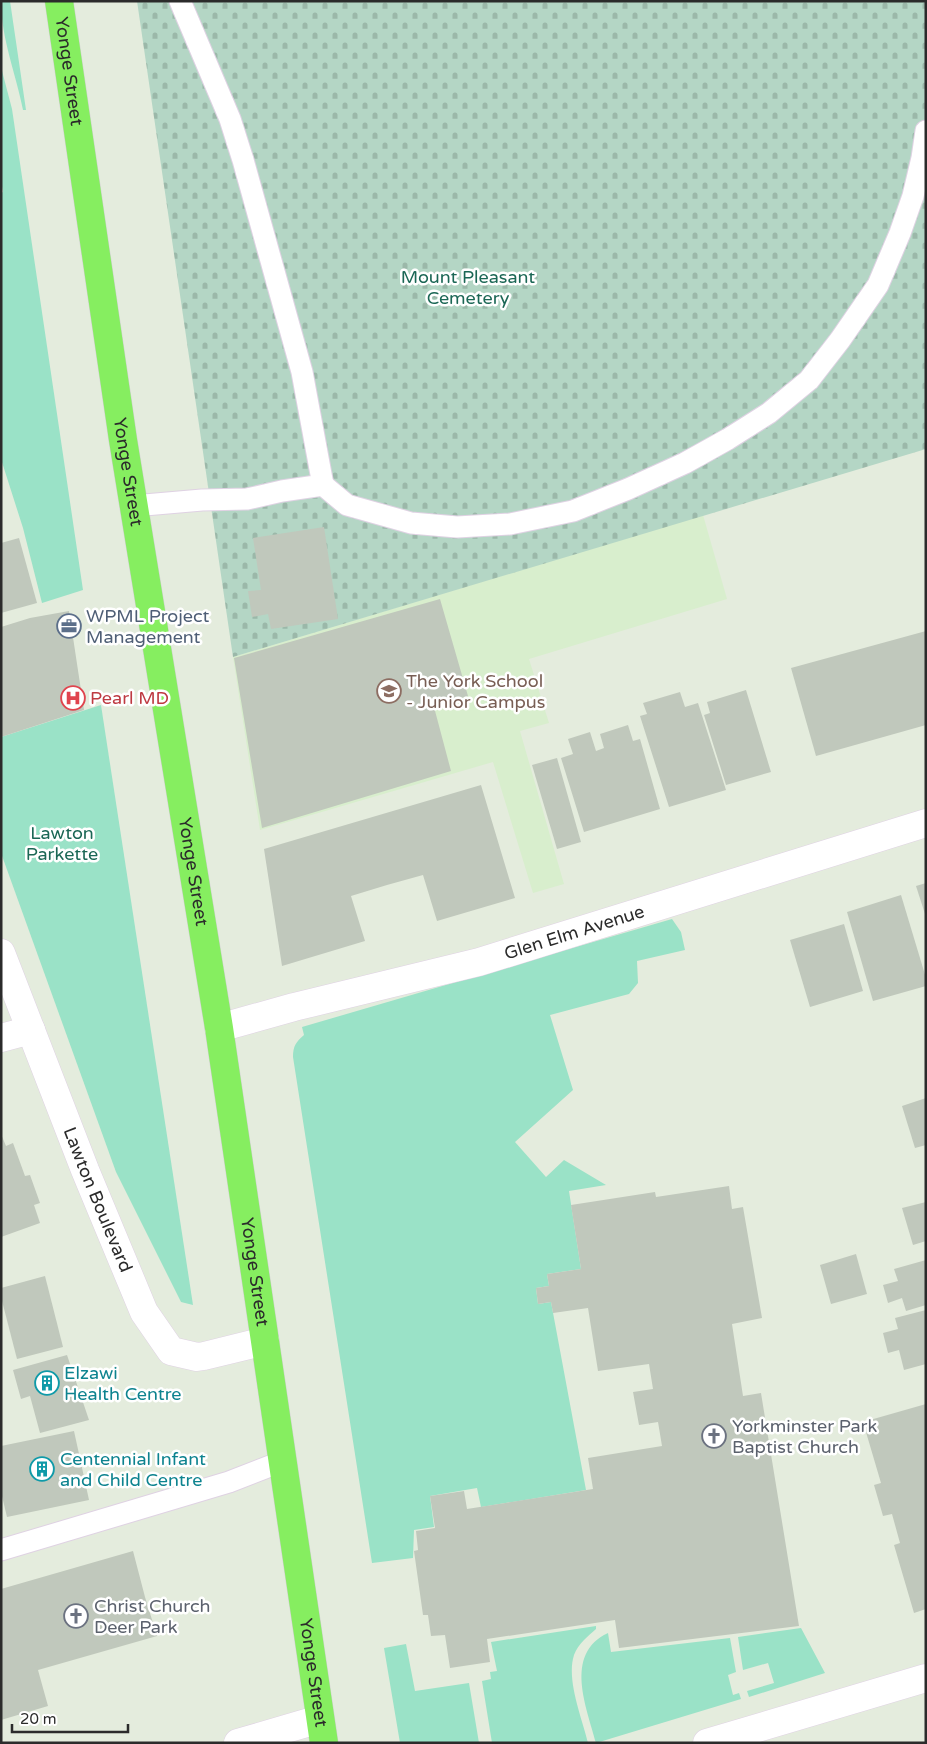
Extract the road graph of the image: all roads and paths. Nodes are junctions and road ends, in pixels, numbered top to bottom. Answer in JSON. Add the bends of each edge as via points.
{"nodes":[{"id":1,"x":59,"y":1,"type":"edge"},
{"id":2,"x":180,"y":1,"type":"edge"},
{"id":3,"x":926,"y":131,"type":"edge"},
{"id":4,"x":323,"y":485,"type":"junction"},
{"id":5,"x":133,"y":506,"type":"junction"},
{"id":6,"x":926,"y":823,"type":"edge"},
{"id":7,"x":1,"y":953,"type":"edge"},
{"id":8,"x":219,"y":1028,"type":"junction"},
{"id":9,"x":31,"y":1030,"type":"junction"},
{"id":10,"x":1,"y":1038,"type":"edge"},
{"id":11,"x":265,"y":1341,"type":"junction"},
{"id":12,"x":283,"y":1461,"type":"junction"},
{"id":13,"x":1,"y":1550,"type":"edge"},
{"id":14,"x":926,"y":1678,"type":"edge"},
{"id":15,"x":322,"y":1731,"type":"edge"},
{"id":16,"x":238,"y":1743,"type":"edge"},
{"id":17,"x":707,"y":1743,"type":"edge"}],
"edges":[{"from":1,"to":5,"type":"main road","name":"Yonge Street"},
{"from":2,"to":4,"type":"lane","via":[[230,119],[243,160],[302,372]]},
{"from":3,"to":4,"type":"lane","via":[[913,196],[878,285],[809,380],[769,413],[728,439],[685,463],[596,502],[572,511],[510,524],[457,527],[411,523],[347,505]]},
{"from":4,"to":5,"type":"lane","via":[[282,490],[247,499]]},
{"from":5,"to":8,"type":"main road","name":"Yonge Street"},
{"from":6,"to":8,"type":"street","name":"Glen Elm Avenue","via":[[479,962]]},
{"from":7,"to":9,"type":"street","name":"Lawton Boulevard"},
{"from":8,"to":11,"type":"main road","name":"Yonge Street"},
{"from":9,"to":10,"type":"street"},
{"from":9,"to":11,"type":"street","name":"Lawton Boulevard","via":[[144,1312],[171,1351],[197,1357]]},
{"from":11,"to":12,"type":"main road","name":"Yonge Street"},
{"from":12,"to":13,"type":"lane","via":[[228,1482]]},
{"from":12,"to":15,"type":"main road","name":"Yonge Street"},
{"from":14,"to":17,"type":"street"},
{"from":15,"to":16,"type":"street"}]}
